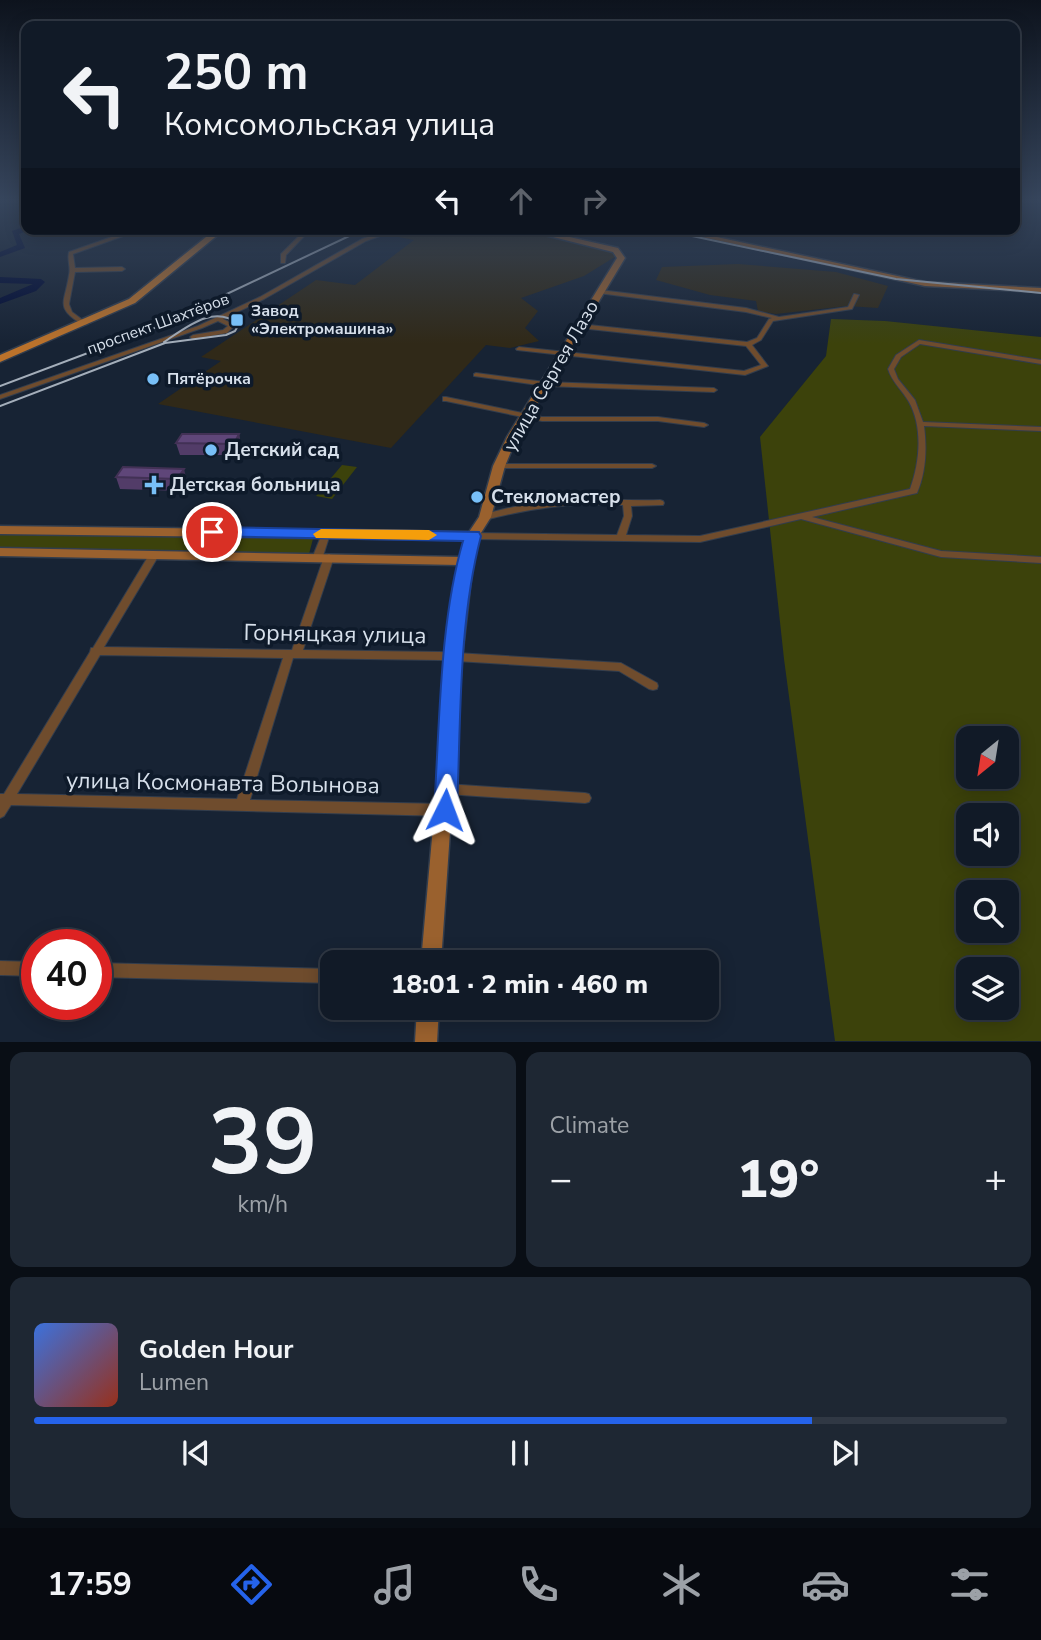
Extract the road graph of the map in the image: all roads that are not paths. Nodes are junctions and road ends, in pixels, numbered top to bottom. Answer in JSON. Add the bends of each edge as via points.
{"nodes":[{"id":1,"x":88,"y":247,"type":"edge"},
{"id":2,"x":200,"y":247,"type":"edge"},
{"id":3,"x":291,"y":247,"type":"edge"},
{"id":4,"x":353,"y":247,"type":"edge"},
{"id":5,"x":600,"y":247,"type":"edge"},
{"id":6,"x":749,"y":247,"type":"edge"},
{"id":7,"x":283,"y":262,"type":"dead end"},
{"id":8,"x":122,"y":268,"type":"dead end"},
{"id":9,"x":72,"y":270,"type":"junction"},
{"id":10,"x":1041,"y":290,"type":"edge"},
{"id":11,"x":600,"y":292,"type":"junction"},
{"id":12,"x":856,"y":295,"type":"dead end"},
{"id":13,"x":776,"y":317,"type":"junction"},
{"id":14,"x":218,"y":319,"type":"junction"},
{"id":15,"x":85,"y":324,"type":"junction"},
{"id":16,"x":580,"y":326,"type":"junction"},
{"id":17,"x":200,"y":327,"type":"junction"},
{"id":18,"x":748,"y":344,"type":"junction"},
{"id":19,"x":519,"y":349,"type":"dead end"},
{"id":20,"x":563,"y":354,"type":"junction"},
{"id":21,"x":0,"y":359,"type":"edge"},
{"id":22,"x":1041,"y":362,"type":"edge"},
{"id":23,"x":476,"y":374,"type":"dead end"},
{"id":24,"x":545,"y":384,"type":"junction"},
{"id":25,"x":714,"y":390,"type":"dead end"},
{"id":26,"x":0,"y":397,"type":"edge"},
{"id":27,"x":446,"y":399,"type":"dead end"},
{"id":28,"x":524,"y":417,"type":"junction"},
{"id":29,"x":919,"y":424,"type":"junction"},
{"id":30,"x":704,"y":425,"type":"dead end"},
{"id":31,"x":1041,"y":429,"type":"edge"},
{"id":32,"x":652,"y":466,"type":"dead end"},
{"id":33,"x":499,"y":467,"type":"junction"},
{"id":34,"x":660,"y":503,"type":"dead end"},
{"id":35,"x":627,"y":505,"type":"junction"},
{"id":36,"x":485,"y":517,"type":"junction"},
{"id":37,"x":802,"y":517,"type":"junction"},
{"id":38,"x":0,"y":530,"type":"edge"},
{"id":39,"x":326,"y":534,"type":"junction"},
{"id":40,"x":473,"y":536,"type":"junction"},
{"id":41,"x":621,"y":536,"type":"junction"},
{"id":42,"x":0,"y":552,"type":"edge"},
{"id":43,"x":154,"y":555,"type":"junction"},
{"id":44,"x":323,"y":556,"type":"junction"},
{"id":45,"x":466,"y":561,"type":"junction"},
{"id":46,"x":1041,"y":561,"type":"edge"},
{"id":47,"x":95,"y":651,"type":"junction"},
{"id":48,"x":292,"y":654,"type":"junction"},
{"id":49,"x":454,"y":658,"type":"junction"},
{"id":50,"x":653,"y":686,"type":"dead end"},
{"id":51,"x":446,"y":789,"type":"junction"},
{"id":52,"x":585,"y":797,"type":"dead end"},
{"id":53,"x":4,"y":799,"type":"edge"},
{"id":54,"x":242,"y":805,"type":"junction"},
{"id":55,"x":445,"y":810,"type":"junction"},
{"id":56,"x":0,"y":812,"type":"edge"},
{"id":57,"x":432,"y":950,"type":"edge"},
{"id":58,"x":0,"y":968,"type":"edge"},
{"id":59,"x":21,"y":969,"type":"edge"},
{"id":60,"x":112,"y":970,"type":"edge"},
{"id":61,"x":320,"y":976,"type":"edge"},
{"id":62,"x":427,"y":1020,"type":"edge"},
{"id":63,"x":426,"y":1041,"type":"edge"}],
"edges":[{"from":1,"to":9,"type":"street","via":[[69,255]]},
{"from":2,"to":15,"type":"main road","via":[[132,301]]},
{"from":3,"to":7,"type":"street"},
{"from":4,"to":14,"type":"street","name":"проспект Шахтёров"},
{"from":5,"to":11,"type":"main road","name":"улица Сергея Лазо","via":[[615,250],[621,258]]},
{"from":6,"to":10,"type":"main road","via":[[897,279],[964,288]]},
{"from":8,"to":9,"type":"street"},
{"from":9,"to":15,"type":"street","via":[[65,305],[68,313]]},
{"from":11,"to":13,"type":"street"},
{"from":11,"to":16,"type":"main road","name":"улица Сергея Лазо"},
{"from":12,"to":13,"type":"street","via":[[850,308]]},
{"from":13,"to":18,"type":"street","via":[[759,339]]},
{"from":14,"to":17,"type":"street","name":"проспект Шахтёров"},
{"from":14,"to":17,"type":"street","via":[[232,325],[225,332],[193,337]]},
{"from":15,"to":21,"type":"main road"},
{"from":16,"to":18,"type":"street"},
{"from":16,"to":20,"type":"main road","name":"улица Сергея Лазо"},
{"from":17,"to":26,"type":"street","name":"проспект Шахтёров"},
{"from":18,"to":20,"type":"street","via":[[763,368],[745,373]]},
{"from":19,"to":20,"type":"street"},
{"from":20,"to":24,"type":"main road","name":"улица Сергея Лазо"},
{"from":22,"to":29,"type":"street","via":[[919,342],[898,356],[891,369],[893,379],[914,406]]},
{"from":23,"to":24,"type":"street"},
{"from":24,"to":25,"type":"street"},
{"from":24,"to":28,"type":"main road","name":"улица Сергея Лазо"},
{"from":27,"to":28,"type":"street"},
{"from":28,"to":30,"type":"street","via":[[658,419]]},
{"from":28,"to":33,"type":"main road","name":"улица Сергея Лазо"},
{"from":29,"to":31,"type":"street"},
{"from":29,"to":37,"type":"street","via":[[922,472],[914,491]]},
{"from":32,"to":33,"type":"street"},
{"from":33,"to":36,"type":"main road","name":"улица Сергея Лазо"},
{"from":34,"to":35,"type":"street"},
{"from":35,"to":36,"type":"street","via":[[564,502]]},
{"from":35,"to":41,"type":"street"},
{"from":36,"to":40,"type":"main road","name":"улица Сергея Лазо"},
{"from":37,"to":41,"type":"street","via":[[700,539]]},
{"from":37,"to":46,"type":"street","via":[[942,554]]},
{"from":38,"to":39,"type":"main road"},
{"from":39,"to":40,"type":"main road"},
{"from":39,"to":44,"type":"street"},
{"from":40,"to":41,"type":"street"},
{"from":40,"to":45,"type":"main road","name":"улица Сергея Лазо"},
{"from":42,"to":43,"type":"main road"},
{"from":43,"to":44,"type":"main road"},
{"from":43,"to":47,"type":"street"},
{"from":44,"to":45,"type":"main road"},
{"from":44,"to":48,"type":"street"},
{"from":45,"to":49,"type":"main road"},
{"from":47,"to":48,"type":"street","name":"Горняцкая улица"},
{"from":47,"to":53,"type":"street"},
{"from":48,"to":49,"type":"street","name":"Горняцкая улица"},
{"from":48,"to":54,"type":"street"},
{"from":49,"to":50,"type":"street","name":"Горняцкая улица","via":[[621,667]]},
{"from":49,"to":51,"type":"main road"},
{"from":51,"to":52,"type":"street"},
{"from":51,"to":55,"type":"main road"},
{"from":53,"to":54,"type":"street","name":"улица Космонавта Волынова"},
{"from":53,"to":56,"type":"street"},
{"from":54,"to":55,"type":"street","name":"улица Космонавта Волынова"},
{"from":55,"to":57,"type":"main road"},
{"from":58,"to":59,"type":"street"},
{"from":60,"to":61,"type":"street"},
{"from":62,"to":63,"type":"main road"}]}
